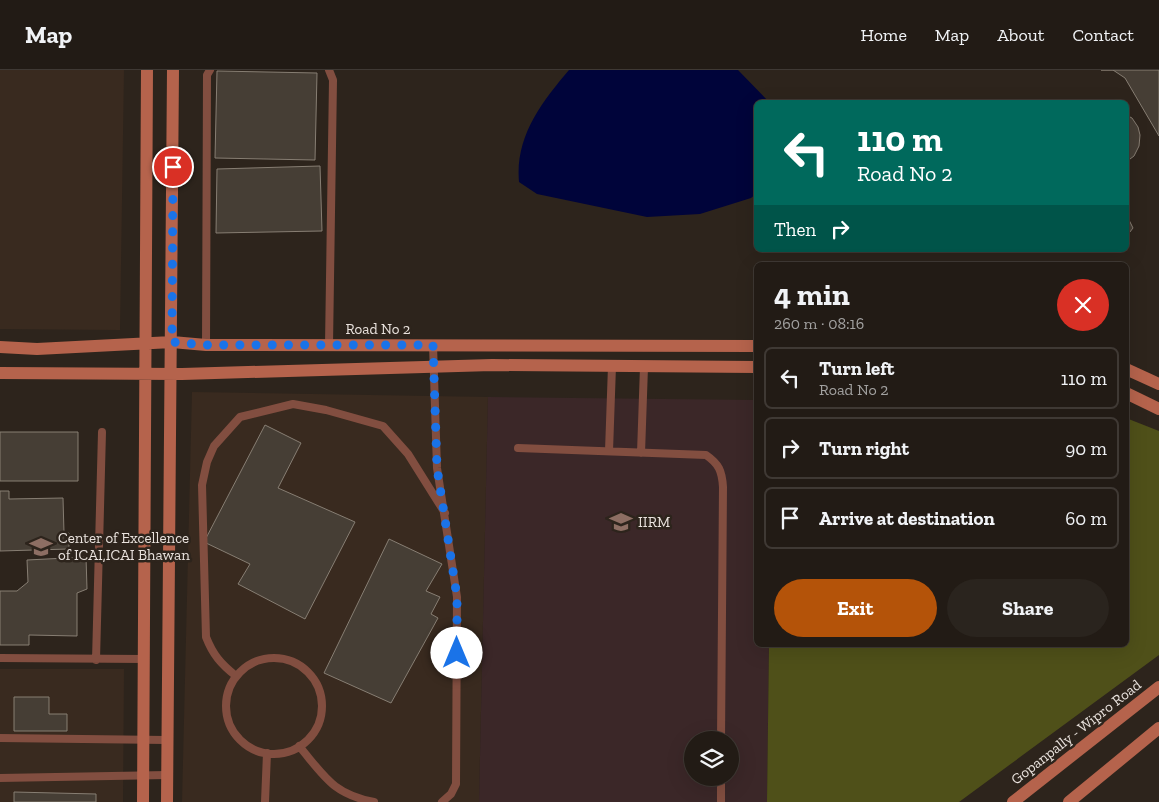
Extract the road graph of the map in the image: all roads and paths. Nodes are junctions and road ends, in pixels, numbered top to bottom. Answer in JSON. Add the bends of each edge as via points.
{"nodes":[{"id":1,"x":147,"y":70,"type":"edge"},
{"id":2,"x":173,"y":70,"type":"edge"},
{"id":3,"x":210,"y":70,"type":"edge"},
{"id":4,"x":329,"y":70,"type":"edge"},
{"id":5,"x":172,"y":342,"type":"junction"},
{"id":6,"x":146,"y":344,"type":"junction"},
{"id":7,"x":206,"y":345,"type":"junction"},
{"id":8,"x":329,"y":345,"type":"junction"},
{"id":9,"x":433,"y":345,"type":"junction"},
{"id":10,"x":754,"y":346,"type":"edge"},
{"id":11,"x":0,"y":347,"type":"edge"},
{"id":12,"x":612,"y":366,"type":"junction"},
{"id":13,"x":644,"y":367,"type":"junction"},
{"id":14,"x":754,"y":367,"type":"edge"},
{"id":15,"x":433,"y":368,"type":"junction"},
{"id":16,"x":1129,"y":370,"type":"edge"},
{"id":17,"x":0,"y":373,"type":"edge"},
{"id":18,"x":145,"y":374,"type":"junction"},
{"id":19,"x":172,"y":374,"type":"junction"},
{"id":20,"x":1159,"y":384,"type":"edge"},
{"id":21,"x":1129,"y":394,"type":"edge"},
{"id":22,"x":1159,"y":409,"type":"edge"},
{"id":23,"x":102,"y":432,"type":"dead end"},
{"id":24,"x":518,"y":448,"type":"dead end"},
{"id":25,"x":609,"y":451,"type":"junction"},
{"id":26,"x":641,"y":453,"type":"junction"},
{"id":27,"x":445,"y":513,"type":"junction"},
{"id":28,"x":0,"y":658,"type":"edge"},
{"id":29,"x":144,"y":659,"type":"junction"},
{"id":30,"x":96,"y":660,"type":"junction"},
{"id":31,"x":236,"y":676,"type":"junction"},
{"id":32,"x":1159,"y":687,"type":"edge"},
{"id":33,"x":1159,"y":728,"type":"edge"},
{"id":34,"x":721,"y":731,"type":"edge"},
{"id":35,"x":0,"y":738,"type":"edge"},
{"id":36,"x":142,"y":740,"type":"junction"},
{"id":37,"x":166,"y":740,"type":"junction"},
{"id":38,"x":299,"y":746,"type":"junction"},
{"id":39,"x":267,"y":753,"type":"junction"},
{"id":40,"x":143,"y":774,"type":"junction"},
{"id":41,"x":167,"y":775,"type":"junction"},
{"id":42,"x":0,"y":778,"type":"edge"},
{"id":43,"x":721,"y":786,"type":"edge"},
{"id":44,"x":143,"y":802,"type":"edge"},
{"id":45,"x":167,"y":802,"type":"edge"},
{"id":46,"x":265,"y":802,"type":"edge"},
{"id":47,"x":370,"y":802,"type":"edge"},
{"id":48,"x":442,"y":802,"type":"edge"},
{"id":49,"x":721,"y":802,"type":"edge"},
{"id":50,"x":1013,"y":802,"type":"edge"},
{"id":51,"x":1069,"y":802,"type":"edge"}],
"edges":[{"from":1,"to":6,"type":"street"},
{"from":2,"to":5,"type":"street"},
{"from":3,"to":7,"type":"lane","via":[[207,75]]},
{"from":4,"to":8,"type":"lane","via":[[333,80]]},
{"from":5,"to":6,"type":"street","name":"Road No 2"},
{"from":5,"to":7,"type":"street","name":"Road No 2"},
{"from":5,"to":19,"type":"street"},
{"from":6,"to":11,"type":"street","name":"Road No 2","via":[[37,349]]},
{"from":6,"to":18,"type":"street"},
{"from":7,"to":8,"type":"street","name":"Road No 2"},
{"from":8,"to":9,"type":"street","name":"Road No 2"},
{"from":9,"to":10,"type":"street","name":"Road No 2"},
{"from":9,"to":15,"type":"lane"},
{"from":12,"to":13,"type":"street"},
{"from":12,"to":15,"type":"street"},
{"from":12,"to":25,"type":"lane"},
{"from":13,"to":14,"type":"street"},
{"from":13,"to":26,"type":"lane"},
{"from":15,"to":19,"type":"street"},
{"from":15,"to":27,"type":"lane","via":[[437,468]]},
{"from":16,"to":20,"type":"street"},
{"from":17,"to":18,"type":"street"},
{"from":18,"to":19,"type":"street"},
{"from":18,"to":29,"type":"street"},
{"from":19,"to":37,"type":"street"},
{"from":21,"to":22,"type":"street"},
{"from":23,"to":30,"type":"lane"},
{"from":24,"to":25,"type":"lane"},
{"from":25,"to":26,"type":"lane"},
{"from":26,"to":34,"type":"lane","via":[[706,455],[722,474]]},
{"from":27,"to":31,"type":"lane","via":[[408,454],[383,426],[294,404],[240,417],[214,446],[202,485],[206,637],[221,664]]},
{"from":27,"to":48,"type":"lane","via":[[457,597],[456,784]]},
{"from":28,"to":30,"type":"lane"},
{"from":29,"to":30,"type":"lane"},
{"from":29,"to":36,"type":"street"},
{"from":31,"to":38,"type":"lane","via":[[254,662],[275,658],[297,663],[314,678],[322,699],[320,721]]},
{"from":31,"to":39,"type":"lane","via":[[226,696],[229,723],[246,745]]},
{"from":32,"to":50,"type":"street","name":"Gopanpally - Wipro Road"},
{"from":33,"to":51,"type":"street"},
{"from":35,"to":36,"type":"lane"},
{"from":36,"to":37,"type":"lane"},
{"from":36,"to":40,"type":"street"},
{"from":37,"to":41,"type":"street"},
{"from":38,"to":39,"type":"lane","via":[[289,751]]},
{"from":38,"to":47,"type":"lane","via":[[341,791]]},
{"from":39,"to":46,"type":"lane"},
{"from":40,"to":41,"type":"lane"},
{"from":40,"to":42,"type":"lane"},
{"from":40,"to":44,"type":"street"},
{"from":41,"to":45,"type":"street"},
{"from":43,"to":49,"type":"lane"}]}
